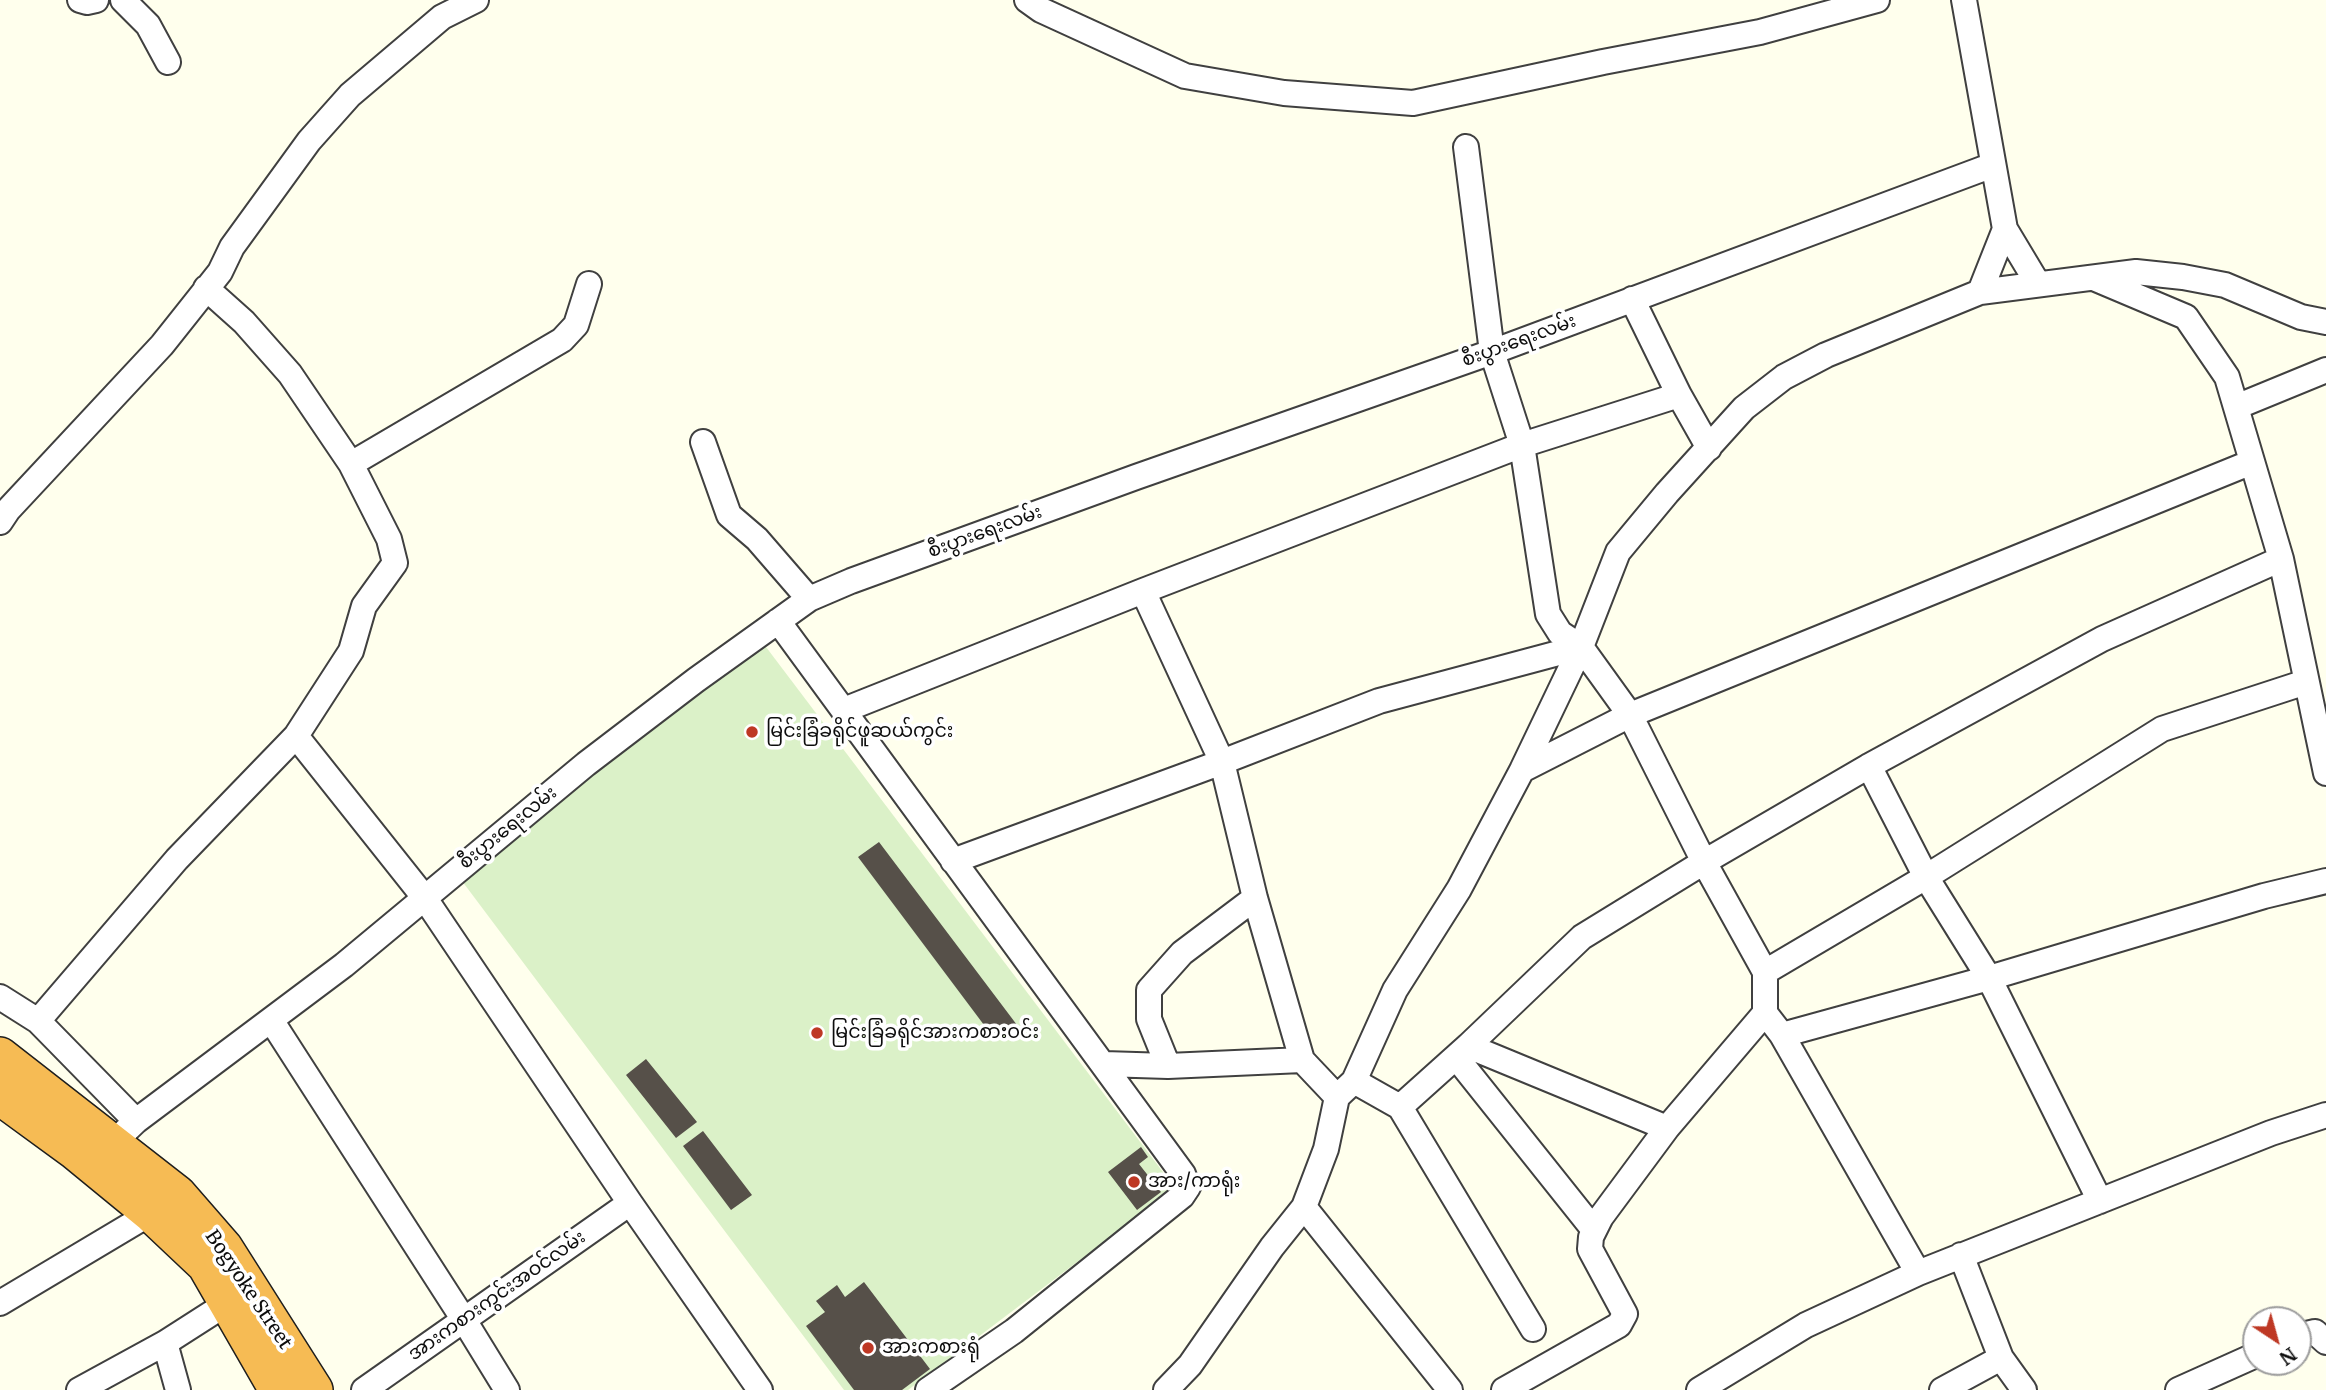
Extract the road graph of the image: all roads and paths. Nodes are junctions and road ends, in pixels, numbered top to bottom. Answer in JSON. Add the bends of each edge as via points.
{"nodes":[{"id":1,"x":80,"y":0,"type":"edge"},
{"id":2,"x":96,"y":0,"type":"edge"},
{"id":3,"x":123,"y":0,"type":"edge"},
{"id":4,"x":476,"y":0,"type":"edge"},
{"id":5,"x":1027,"y":0,"type":"edge"},
{"id":6,"x":1877,"y":0,"type":"edge"},
{"id":7,"x":1964,"y":0,"type":"edge"},
{"id":8,"x":168,"y":62,"type":"dead end"},
{"id":9,"x":1466,"y":147,"type":"dead end"},
{"id":10,"x":1993,"y":165,"type":"junction"},
{"id":11,"x":2005,"y":229,"type":"junction"},
{"id":12,"x":2092,"y":277,"type":"junction"},
{"id":13,"x":589,"y":284,"type":"dead end"},
{"id":14,"x":2038,"y":284,"type":"junction"},
{"id":15,"x":206,"y":288,"type":"junction"},
{"id":16,"x":1980,"y":292,"type":"junction"},
{"id":17,"x":1633,"y":299,"type":"junction"},
{"id":18,"x":2326,"y":322,"type":"edge"},
{"id":19,"x":1492,"y":352,"type":"junction"},
{"id":20,"x":2326,"y":370,"type":"edge"},
{"id":21,"x":1679,"y":395,"type":"junction"},
{"id":22,"x":2236,"y":407,"type":"junction"},
{"id":23,"x":703,"y":442,"type":"dead end"},
{"id":24,"x":1522,"y":445,"type":"junction"},
{"id":25,"x":1709,"y":448,"type":"junction"},
{"id":26,"x":2252,"y":461,"type":"junction"},
{"id":27,"x":351,"y":464,"type":"junction"},
{"id":28,"x":3,"y":511,"type":"edge"},
{"id":29,"x":2281,"y":559,"type":"junction"},
{"id":30,"x":1143,"y":591,"type":"junction"},
{"id":31,"x":810,"y":599,"type":"junction"},
{"id":32,"x":778,"y":621,"type":"junction"},
{"id":33,"x":1581,"y":647,"type":"junction"},
{"id":34,"x":2306,"y":682,"type":"junction"},
{"id":35,"x":844,"y":710,"type":"junction"},
{"id":36,"x":1630,"y":715,"type":"junction"},
{"id":37,"x":296,"y":736,"type":"junction"},
{"id":38,"x":1222,"y":762,"type":"junction"},
{"id":39,"x":1869,"y":766,"type":"junction"},
{"id":40,"x":1522,"y":771,"type":"junction"},
{"id":41,"x":2326,"y":773,"type":"edge"},
{"id":42,"x":953,"y":861,"type":"junction"},
{"id":43,"x":1704,"y":862,"type":"junction"},
{"id":44,"x":1926,"y":877,"type":"junction"},
{"id":45,"x":2326,"y":881,"type":"edge"},
{"id":46,"x":424,"y":897,"type":"junction"},
{"id":47,"x":1255,"y":898,"type":"junction"},
{"id":48,"x":1765,"y":972,"type":"junction"},
{"id":49,"x":1989,"y":978,"type":"junction"},
{"id":50,"x":0,"y":997,"type":"edge"},
{"id":51,"x":1765,"y":1013,"type":"junction"},
{"id":52,"x":271,"y":1020,"type":"junction"},
{"id":53,"x":38,"y":1021,"type":"junction"},
{"id":54,"x":1782,"y":1035,"type":"junction"},
{"id":55,"x":1462,"y":1051,"type":"junction"},
{"id":56,"x":0,"y":1056,"type":"edge"},
{"id":57,"x":1302,"y":1060,"type":"junction"},
{"id":58,"x":1104,"y":1065,"type":"junction"},
{"id":59,"x":1168,"y":1066,"type":"junction"},
{"id":60,"x":1345,"y":1089,"type":"junction"},
{"id":61,"x":0,"y":1096,"type":"edge"},
{"id":62,"x":1400,"y":1107,"type":"junction"},
{"id":63,"x":2326,"y":1115,"type":"edge"},
{"id":64,"x":1667,"y":1128,"type":"junction"},
{"id":65,"x":124,"y":1132,"type":"junction"},
{"id":66,"x":2100,"y":1201,"type":"junction"},
{"id":67,"x":630,"y":1203,"type":"junction"},
{"id":68,"x":164,"y":1204,"type":"junction"},
{"id":69,"x":1304,"y":1207,"type":"junction"},
{"id":70,"x":1594,"y":1230,"type":"junction"},
{"id":71,"x":1961,"y":1255,"type":"junction"},
{"id":72,"x":1918,"y":1273,"type":"junction"},
{"id":73,"x":0,"y":1303,"type":"edge"},
{"id":74,"x":229,"y":1303,"type":"junction"},
{"id":75,"x":464,"y":1320,"type":"junction"},
{"id":76,"x":1533,"y":1329,"type":"dead end"},
{"id":77,"x":2312,"y":1333,"type":"edge"},
{"id":78,"x":2326,"y":1342,"type":"edge"},
{"id":79,"x":165,"y":1343,"type":"junction"},
{"id":80,"x":2001,"y":1358,"type":"junction"},
{"id":81,"x":2242,"y":1361,"type":"edge"},
{"id":82,"x":79,"y":1390,"type":"edge"},
{"id":83,"x":178,"y":1390,"type":"edge"},
{"id":84,"x":278,"y":1390,"type":"edge"},
{"id":85,"x":314,"y":1390,"type":"edge"},
{"id":86,"x":363,"y":1390,"type":"edge"},
{"id":87,"x":507,"y":1390,"type":"edge"},
{"id":88,"x":760,"y":1390,"type":"edge"},
{"id":89,"x":928,"y":1390,"type":"edge"},
{"id":90,"x":1166,"y":1390,"type":"edge"},
{"id":91,"x":1450,"y":1390,"type":"edge"},
{"id":92,"x":1504,"y":1390,"type":"edge"},
{"id":93,"x":1699,"y":1390,"type":"edge"},
{"id":94,"x":1942,"y":1390,"type":"edge"},
{"id":95,"x":2024,"y":1390,"type":"edge"},
{"id":96,"x":2178,"y":1390,"type":"edge"}],
"edges":[{"from":1,"to":2,"type":"street"},
{"from":3,"to":8,"type":"street","via":[[148,25]]},
{"from":4,"to":15,"type":"street","via":[[442,17],[350,95],[309,141]]},
{"from":5,"to":6,"type":"street","via":[[1185,76],[1284,93],[1413,103],[1760,32]]},
{"from":7,"to":10,"type":"street"},
{"from":9,"to":19,"type":"street"},
{"from":10,"to":11,"type":"street"},
{"from":10,"to":17,"type":"street","name":"စီးပွားရေးလမ်း"},
{"from":11,"to":14,"type":"street"},
{"from":11,"to":16,"type":"street"},
{"from":12,"to":14,"type":"street"},
{"from":12,"to":18,"type":"street","via":[[2136,272],[2225,285],[2301,317]]},
{"from":12,"to":22,"type":"street","via":[[2186,317],[2227,377]]},
{"from":13,"to":27,"type":"street","via":[[576,325],[562,340]]},
{"from":14,"to":16,"type":"street"},
{"from":15,"to":27,"type":"street","via":[[290,374]]},
{"from":15,"to":28,"type":"street","via":[[162,345]]},
{"from":16,"to":25,"type":"street","via":[[1784,377],[1744,408]]},
{"from":17,"to":19,"type":"street","name":"စီးပွားရေးလမ်း"},
{"from":17,"to":21,"type":"street"},
{"from":19,"to":24,"type":"street"},
{"from":19,"to":31,"type":"street","name":"စီးပွားရေးလမ်း","via":[[1136,477]]},
{"from":20,"to":22,"type":"street"},
{"from":21,"to":24,"type":"street"},
{"from":21,"to":25,"type":"street"},
{"from":22,"to":26,"type":"street"},
{"from":23,"to":31,"type":"street","via":[[729,515]]},
{"from":24,"to":30,"type":"street"},
{"from":24,"to":33,"type":"street","via":[[1548,614],[1560,633]]},
{"from":25,"to":33,"type":"street","via":[[1618,552]]},
{"from":26,"to":29,"type":"street"},
{"from":26,"to":36,"type":"street"},
{"from":27,"to":37,"type":"street","via":[[389,539],[395,563],[364,606],[351,651]]},
{"from":29,"to":34,"type":"street"},
{"from":29,"to":39,"type":"street","via":[[2102,639]]},
{"from":30,"to":35,"type":"street"},
{"from":30,"to":38,"type":"street"},
{"from":31,"to":32,"type":"street","name":"စီးပွားရေးလမ်း"},
{"from":32,"to":35,"type":"street"},
{"from":32,"to":46,"type":"street","name":"စီးပွားရေးလမ်း","via":[[586,764]]},
{"from":33,"to":36,"type":"street"},
{"from":33,"to":38,"type":"street","via":[[1379,701]]},
{"from":33,"to":40,"type":"street"},
{"from":34,"to":41,"type":"street"},
{"from":34,"to":44,"type":"street","via":[[2162,729]]},
{"from":35,"to":42,"type":"street"},
{"from":36,"to":40,"type":"street"},
{"from":36,"to":43,"type":"street"},
{"from":37,"to":46,"type":"street"},
{"from":37,"to":53,"type":"street","via":[[177,859]]},
{"from":38,"to":42,"type":"street"},
{"from":38,"to":47,"type":"street"},
{"from":39,"to":43,"type":"street"},
{"from":39,"to":44,"type":"street"},
{"from":40,"to":60,"type":"street","via":[[1458,889],[1395,990]]},
{"from":42,"to":58,"type":"street"},
{"from":43,"to":48,"type":"street"},
{"from":43,"to":55,"type":"street","via":[[1582,937]]},
{"from":44,"to":48,"type":"street"},
{"from":44,"to":49,"type":"street"},
{"from":45,"to":49,"type":"street"},
{"from":46,"to":52,"type":"street","name":"စီးပွားရေးလမ်း"},
{"from":46,"to":67,"type":"street"},
{"from":47,"to":57,"type":"street"},
{"from":47,"to":59,"type":"street","via":[[1182,953],[1149,990],[1149,1020]]},
{"from":48,"to":51,"type":"street"},
{"from":49,"to":54,"type":"street"},
{"from":49,"to":66,"type":"street"},
{"from":50,"to":53,"type":"street"},
{"from":51,"to":54,"type":"street"},
{"from":51,"to":64,"type":"street"},
{"from":52,"to":65,"type":"street","name":"စီးပွားရေးလမ်း"},
{"from":52,"to":75,"type":"street"},
{"from":53,"to":65,"type":"street"},
{"from":54,"to":72,"type":"street"},
{"from":55,"to":62,"type":"street"},
{"from":55,"to":64,"type":"street"},
{"from":55,"to":70,"type":"street"},
{"from":56,"to":65,"type":"highway"},
{"from":57,"to":59,"type":"street"},
{"from":57,"to":60,"type":"street"},
{"from":58,"to":59,"type":"street"},
{"from":58,"to":89,"type":"street","via":[[1184,1174],[1188,1187],[1014,1331]]},
{"from":60,"to":62,"type":"street"},
{"from":60,"to":69,"type":"street"},
{"from":61,"to":68,"type":"highway","via":[[74,1150]]},
{"from":62,"to":76,"type":"street"},
{"from":63,"to":66,"type":"street"},
{"from":64,"to":70,"type":"street"},
{"from":65,"to":68,"type":"highway"},
{"from":66,"to":71,"type":"street"},
{"from":67,"to":75,"type":"street","name":"အားကစားကွင်းအဝင်လမ်း"},
{"from":67,"to":88,"type":"street"},
{"from":68,"to":73,"type":"street"},
{"from":68,"to":74,"type":"highway"},
{"from":68,"to":85,"type":"highway","name":"Bogyoke Street","via":[[224,1248]]},
{"from":69,"to":90,"type":"street","via":[[1190,1365]]},
{"from":69,"to":91,"type":"street"},
{"from":70,"to":92,"type":"street","via":[[1590,1249],[1625,1314],[1619,1325]]},
{"from":71,"to":72,"type":"street"},
{"from":71,"to":80,"type":"street"},
{"from":72,"to":93,"type":"street","via":[[1806,1325]]},
{"from":74,"to":79,"type":"street"},
{"from":74,"to":84,"type":"highway"},
{"from":75,"to":86,"type":"street","name":"အားကစားကွင်းအဝင်လမ်း"},
{"from":75,"to":87,"type":"street"},
{"from":77,"to":78,"type":"street"},
{"from":79,"to":82,"type":"street"},
{"from":79,"to":83,"type":"street"},
{"from":80,"to":94,"type":"street"},
{"from":80,"to":95,"type":"street"},
{"from":81,"to":96,"type":"street"}]}
